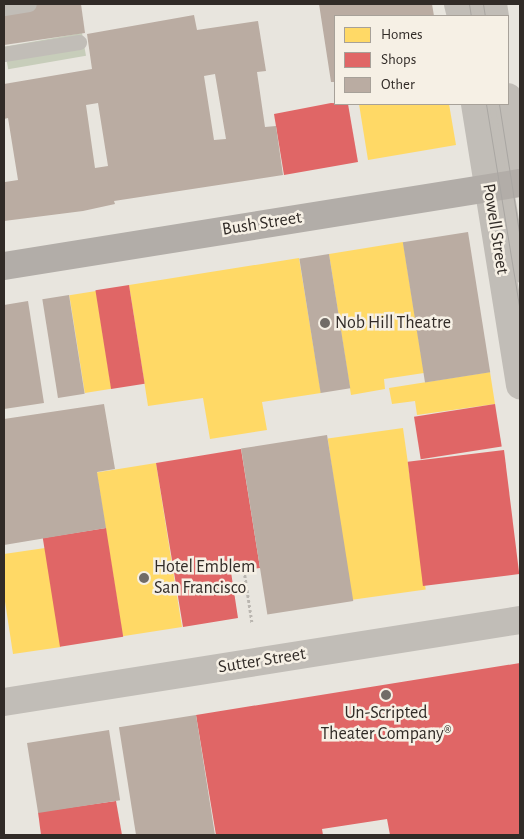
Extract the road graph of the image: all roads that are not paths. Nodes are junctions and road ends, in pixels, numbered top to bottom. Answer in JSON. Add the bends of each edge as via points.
{"nodes":[{"id":1,"x":29,"y":4,"type":"edge"},
{"id":2,"x":4,"y":8,"type":"edge"},
{"id":3,"x":79,"y":42,"type":"dead end"},
{"id":4,"x":4,"y":54,"type":"edge"},
{"id":5,"x":475,"y":105,"type":"edge"},
{"id":6,"x":492,"y":105,"type":"edge"},
{"id":7,"x":508,"y":105,"type":"edge"},
{"id":8,"x":509,"y":182,"type":"edge"},
{"id":9,"x":4,"y":266,"type":"edge"},
{"id":10,"x":520,"y":275,"type":"edge"},
{"id":11,"x":520,"y":385,"type":"edge"},
{"id":12,"x":520,"y":620,"type":"edge"},
{"id":13,"x":4,"y":702,"type":"edge"}],
"edges":[{"from":1,"to":2,"type":"lane"},
{"from":3,"to":4,"type":"lane"},
{"from":5,"to":8,"type":"street","name":"Powell Street"},
{"from":6,"to":8,"type":"lane"},
{"from":7,"to":8,"type":"street","name":"Powell Street"},
{"from":8,"to":9,"type":"main road","name":"Bush Street"},
{"from":8,"to":10,"type":"lane"},
{"from":8,"to":11,"type":"street","name":"Powell Street"},
{"from":12,"to":13,"type":"street","name":"Sutter Street"}]}
